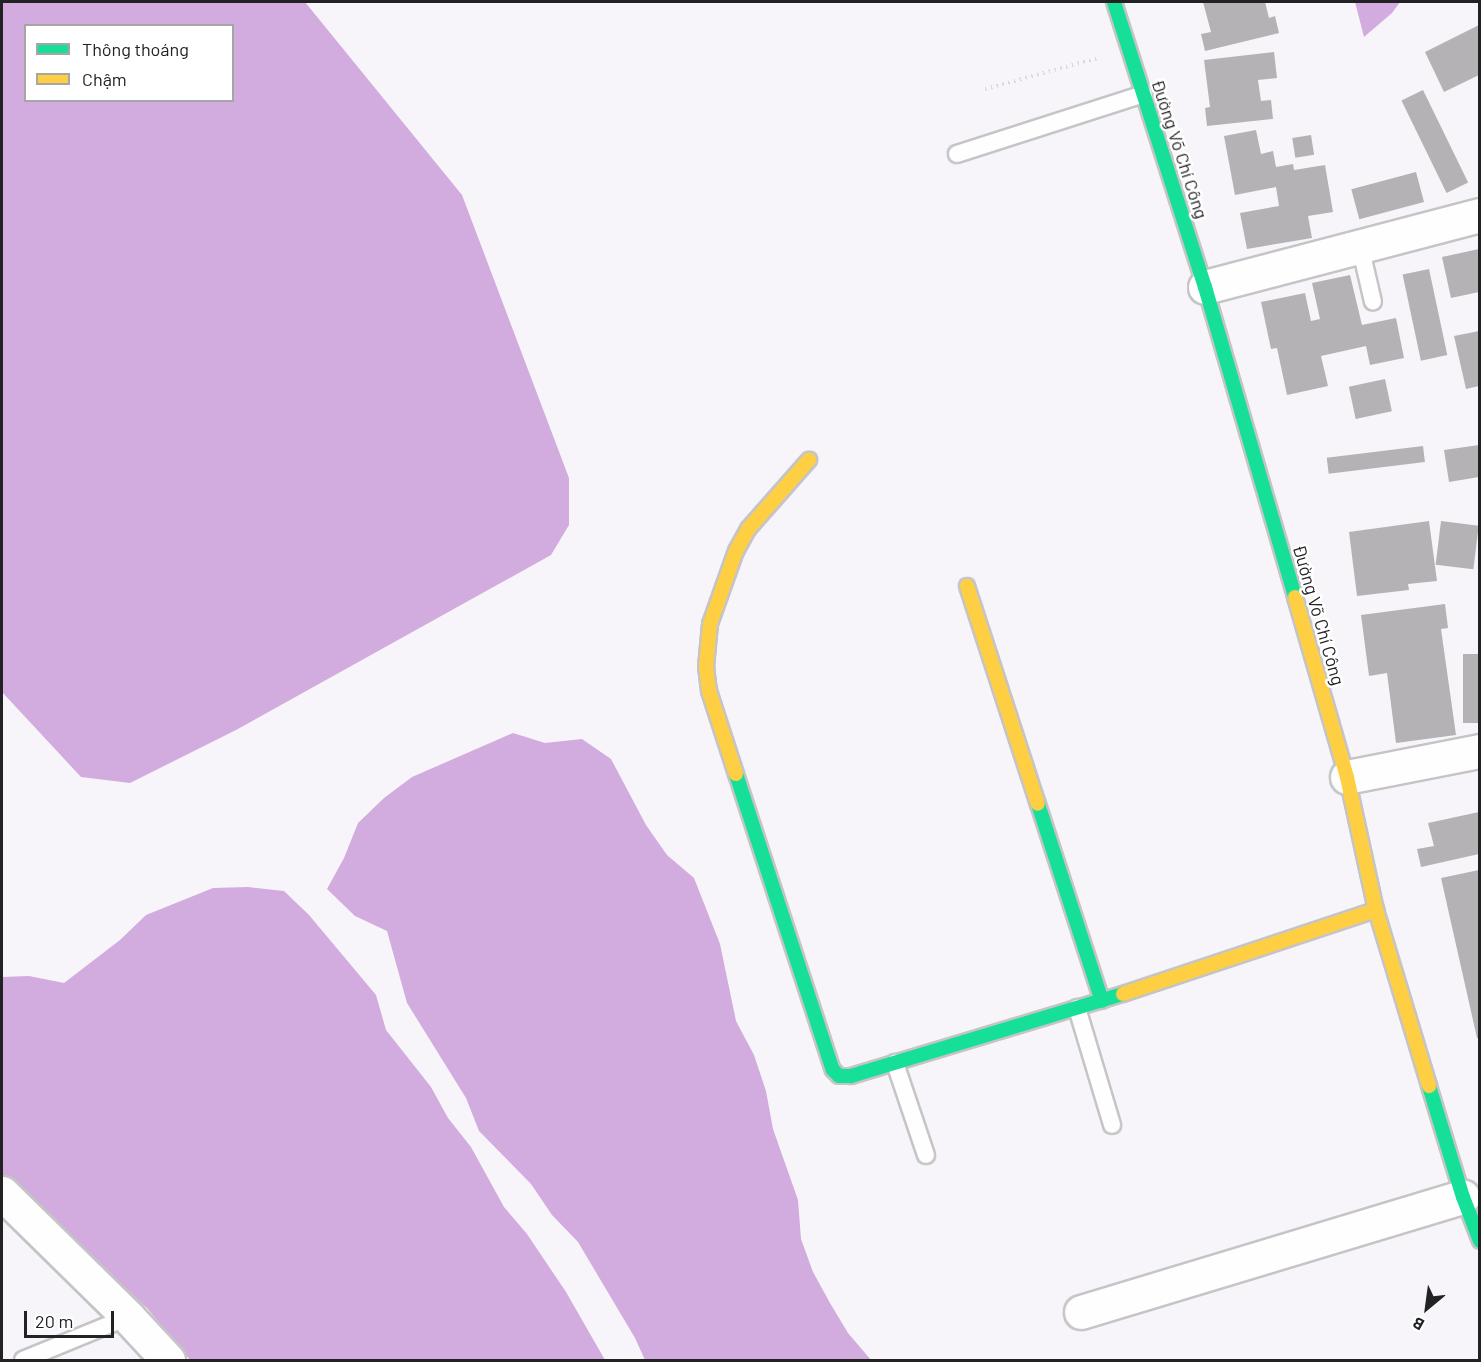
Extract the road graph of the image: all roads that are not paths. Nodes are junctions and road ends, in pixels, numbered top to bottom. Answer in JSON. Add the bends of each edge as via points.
{"nodes":[{"id":1,"x":1114,"y":2,"type":"edge"},
{"id":2,"x":1144,"y":94,"type":"junction"},
{"id":3,"x":957,"y":154,"type":"dead end"},
{"id":4,"x":1479,"y":215,"type":"edge"},
{"id":5,"x":1360,"y":246,"type":"junction"},
{"id":6,"x":1205,"y":287,"type":"junction"},
{"id":7,"x":1373,"y":302,"type":"dead end"},
{"id":8,"x":809,"y":460,"type":"dead end"},
{"id":9,"x":967,"y":586,"type":"dead end"},
{"id":10,"x":1479,"y":751,"type":"edge"},
{"id":11,"x":1347,"y":777,"type":"junction"},
{"id":12,"x":1376,"y":910,"type":"junction"},
{"id":13,"x":1102,"y":1001,"type":"junction"},
{"id":14,"x":1077,"y":1008,"type":"junction"},
{"id":15,"x":895,"y":1063,"type":"junction"},
{"id":16,"x":1112,"y":1125,"type":"dead end"},
{"id":17,"x":926,"y":1155,"type":"dead end"},
{"id":18,"x":2,"y":1193,"type":"edge"},
{"id":19,"x":1463,"y":1197,"type":"junction"},
{"id":20,"x":1479,"y":1241,"type":"edge"},
{"id":21,"x":1081,"y":1312,"type":"dead end"},
{"id":22,"x":128,"y":1317,"type":"junction"},
{"id":23,"x":23,"y":1360,"type":"edge"},
{"id":24,"x":168,"y":1360,"type":"edge"}],
"edges":[{"from":1,"to":2,"type":"street","name":"Đường Võ Chí Công"},
{"from":2,"to":3,"type":"lane"},
{"from":2,"to":6,"type":"street","name":"Đường Võ Chí Công"},
{"from":4,"to":5,"type":"street"},
{"from":5,"to":6,"type":"street"},
{"from":5,"to":7,"type":"lane"},
{"from":6,"to":11,"type":"street","name":"Đường Võ Chí Công"},
{"from":8,"to":15,"type":"street","via":[[749,528],[736,551],[710,624],[706,667],[709,691],[833,1070],[839,1076],[851,1076]]},
{"from":9,"to":13,"type":"street"},
{"from":10,"to":11,"type":"street"},
{"from":11,"to":12,"type":"street","name":"Đường Võ Chí Công"},
{"from":12,"to":13,"type":"street"},
{"from":12,"to":19,"type":"street","name":"Đường Võ Chí Công"},
{"from":13,"to":14,"type":"street"},
{"from":14,"to":15,"type":"street"},
{"from":14,"to":16,"type":"lane"},
{"from":15,"to":17,"type":"lane"},
{"from":18,"to":22,"type":"street"},
{"from":19,"to":20,"type":"street","name":"Đường Võ Chí Công"},
{"from":19,"to":21,"type":"street"},
{"from":22,"to":23,"type":"lane"},
{"from":22,"to":24,"type":"street"}]}
